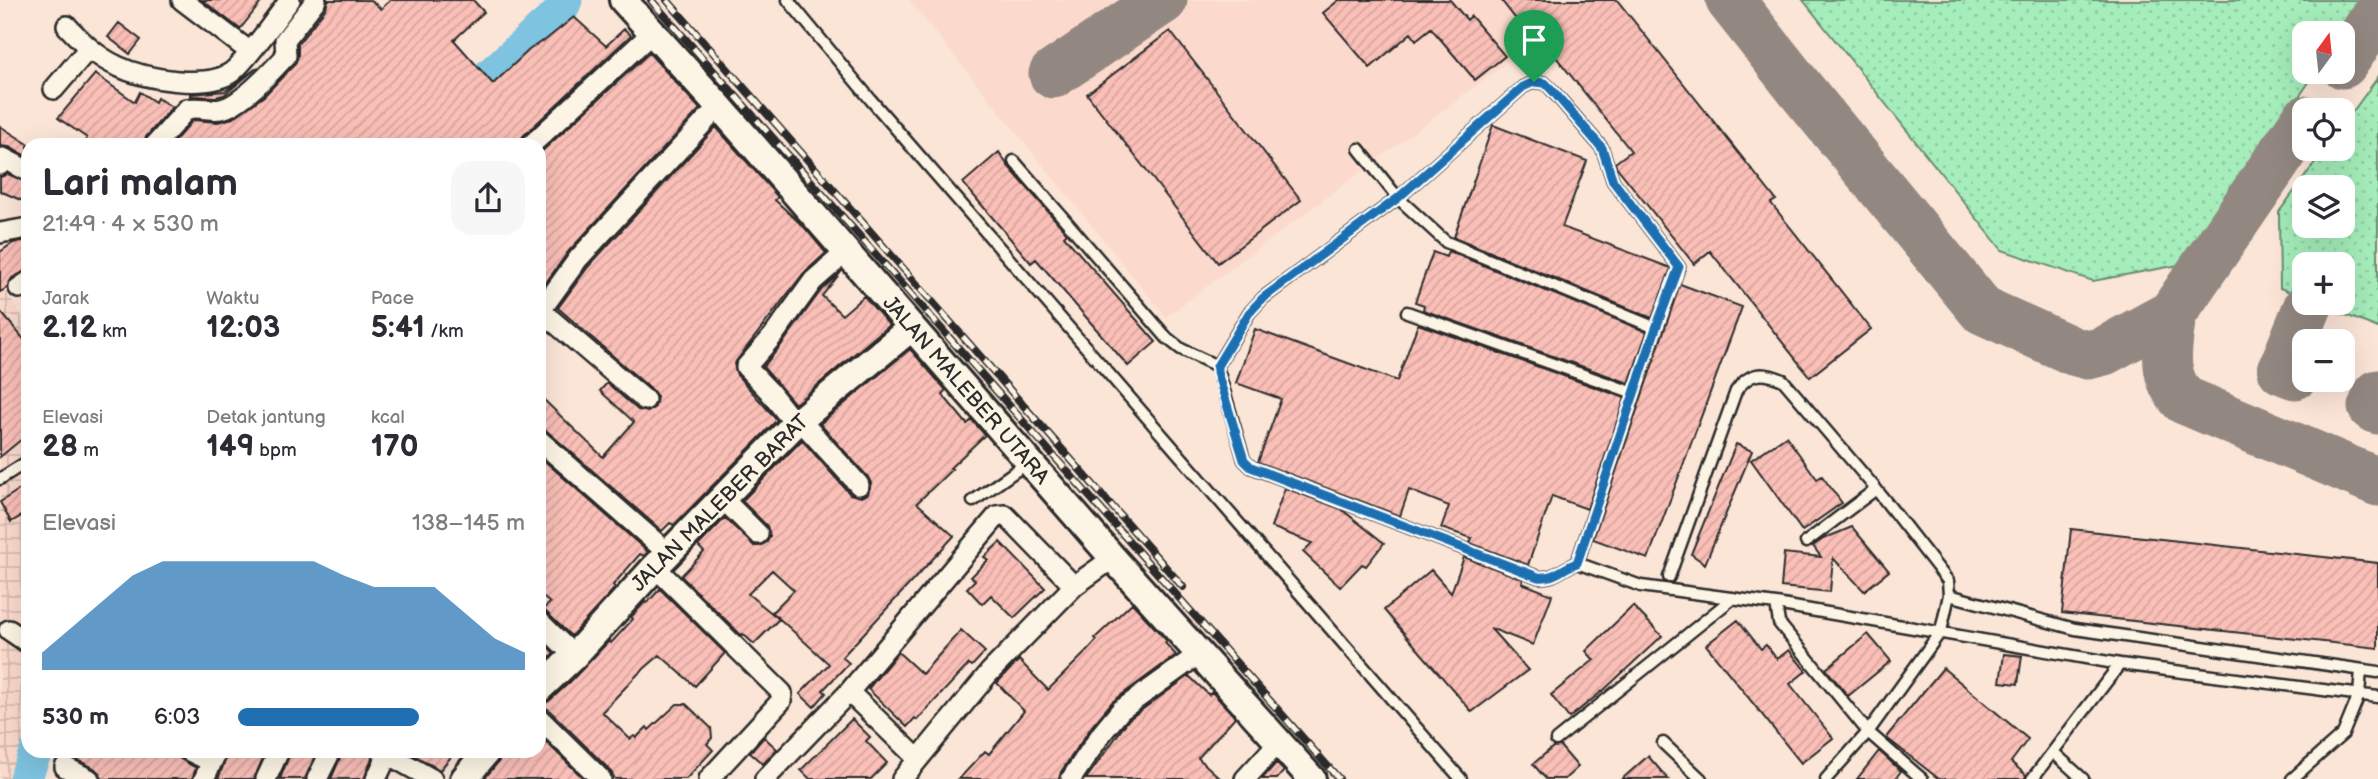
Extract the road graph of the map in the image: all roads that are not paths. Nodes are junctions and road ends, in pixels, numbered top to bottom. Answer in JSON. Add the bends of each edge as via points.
{"nodes":[{"id":1,"x":182,"y":0,"type":"edge"},
{"id":2,"x":289,"y":0,"type":"edge"},
{"id":3,"x":316,"y":0,"type":"edge"},
{"id":4,"x":623,"y":0,"type":"edge"},
{"id":5,"x":788,"y":0,"type":"edge"},
{"id":6,"x":67,"y":26,"type":"dead end"},
{"id":7,"x":653,"y":32,"type":"junction"},
{"id":8,"x":89,"y":48,"type":"junction"},
{"id":9,"x":249,"y":51,"type":"junction"},
{"id":10,"x":54,"y":89,"type":"dead end"},
{"id":11,"x":719,"y":106,"type":"junction"},
{"id":12,"x":161,"y":138,"type":"edge"},
{"id":13,"x":539,"y":138,"type":"edge"},
{"id":14,"x":1359,"y":149,"type":"dead end"},
{"id":15,"x":1,"y":160,"type":"edge"},
{"id":16,"x":1014,"y":161,"type":"dead end"},
{"id":17,"x":21,"y":169,"type":"edge"},
{"id":18,"x":1398,"y":198,"type":"junction"},
{"id":19,"x":2,"y":228,"type":"edge"},
{"id":20,"x":21,"y":228,"type":"edge"},
{"id":21,"x":846,"y":252,"type":"junction"},
{"id":22,"x":546,"y":304,"type":"edge"},
{"id":23,"x":1407,"y":312,"type":"dead end"},
{"id":24,"x":546,"y":317,"type":"edge"},
{"id":25,"x":911,"y":327,"type":"junction"},
{"id":26,"x":1656,"y":328,"type":"junction"},
{"id":27,"x":1217,"y":366,"type":"junction"},
{"id":28,"x":1634,"y":393,"type":"junction"},
{"id":29,"x":645,"y":400,"type":"dead end"},
{"id":30,"x":797,"y":422,"type":"junction"},
{"id":31,"x":546,"y":447,"type":"edge"},
{"id":32,"x":1028,"y":462,"type":"junction"},
{"id":33,"x":21,"y":465,"type":"edge"},
{"id":34,"x":0,"y":479,"type":"edge"},
{"id":35,"x":859,"y":485,"type":"dead end"},
{"id":36,"x":1875,"y":489,"type":"junction"},
{"id":37,"x":723,"y":499,"type":"junction"},
{"id":38,"x":973,"y":501,"type":"dead end"},
{"id":39,"x":758,"y":534,"type":"dead end"},
{"id":40,"x":1806,"y":542,"type":"dead end"},
{"id":41,"x":1113,"y":558,"type":"junction"},
{"id":42,"x":662,"y":560,"type":"junction"},
{"id":43,"x":1577,"y":563,"type":"junction"},
{"id":44,"x":1669,"y":577,"type":"dead end"},
{"id":45,"x":1074,"y":586,"type":"junction"},
{"id":46,"x":1950,"y":595,"type":"junction"},
{"id":47,"x":1732,"y":598,"type":"junction"},
{"id":48,"x":1776,"y":604,"type":"junction"},
{"id":49,"x":546,"y":628,"type":"edge"},
{"id":50,"x":5,"y":631,"type":"edge"},
{"id":51,"x":1941,"y":631,"type":"junction"},
{"id":52,"x":21,"y":639,"type":"edge"},
{"id":53,"x":1199,"y":654,"type":"junction"},
{"id":54,"x":574,"y":656,"type":"junction"},
{"id":55,"x":2120,"y":664,"type":"junction"},
{"id":56,"x":2361,"y":670,"type":"junction"},
{"id":57,"x":2378,"y":672,"type":"edge"},
{"id":58,"x":546,"y":680,"type":"edge"},
{"id":59,"x":849,"y":692,"type":"junction"},
{"id":60,"x":2359,"y":695,"type":"junction"},
{"id":61,"x":2378,"y":697,"type":"edge"},
{"id":62,"x":546,"y":725,"type":"edge"},
{"id":63,"x":1868,"y":732,"type":"junction"},
{"id":64,"x":1556,"y":740,"type":"dead end"},
{"id":65,"x":1279,"y":742,"type":"junction"},
{"id":66,"x":1662,"y":743,"type":"dead end"},
{"id":67,"x":2053,"y":752,"type":"junction"},
{"id":68,"x":276,"y":758,"type":"edge"},
{"id":69,"x":328,"y":758,"type":"edge"},
{"id":70,"x":383,"y":758,"type":"edge"},
{"id":71,"x":394,"y":758,"type":"edge"},
{"id":72,"x":480,"y":758,"type":"edge"},
{"id":73,"x":918,"y":760,"type":"junction"},
{"id":74,"x":65,"y":767,"type":"dead end"},
{"id":75,"x":89,"y":779,"type":"edge"},
{"id":76,"x":266,"y":779,"type":"edge"},
{"id":77,"x":317,"y":779,"type":"edge"},
{"id":78,"x":376,"y":779,"type":"edge"},
{"id":79,"x":432,"y":779,"type":"edge"},
{"id":80,"x":464,"y":779,"type":"edge"},
{"id":81,"x":601,"y":779,"type":"edge"},
{"id":82,"x":709,"y":779,"type":"edge"},
{"id":83,"x":765,"y":779,"type":"edge"},
{"id":84,"x":902,"y":779,"type":"edge"},
{"id":85,"x":1071,"y":779,"type":"edge"},
{"id":86,"x":1245,"y":779,"type":"edge"},
{"id":87,"x":1312,"y":779,"type":"edge"},
{"id":88,"x":1461,"y":779,"type":"edge"},
{"id":89,"x":1701,"y":779,"type":"edge"},
{"id":90,"x":1826,"y":779,"type":"edge"},
{"id":91,"x":1922,"y":779,"type":"edge"},
{"id":92,"x":2032,"y":779,"type":"edge"},
{"id":93,"x":2083,"y":779,"type":"edge"},
{"id":94,"x":2292,"y":779,"type":"edge"}],
"edges":[{"from":1,"to":9,"type":"street"},
{"from":2,"to":9,"type":"street"},
{"from":3,"to":12,"type":"street","via":[[285,40],[286,56],[263,82],[223,109],[187,109]]},
{"from":4,"to":7,"type":"street","name":"JALAN MALEBER UTARA"},
{"from":5,"to":88,"type":"lane"},
{"from":6,"to":8,"type":"street"},
{"from":7,"to":11,"type":"street","name":"JALAN MALEBER UTARA"},
{"from":7,"to":13,"type":"street"},
{"from":8,"to":9,"type":"street","via":[[118,66],[156,78],[209,82],[232,71]]},
{"from":8,"to":10,"type":"street"},
{"from":11,"to":21,"type":"street","name":"JALAN MALEBER UTARA"},
{"from":11,"to":22,"type":"street","via":[[578,259]]},
{"from":14,"to":18,"type":"lane"},
{"from":15,"to":17,"type":"street"},
{"from":16,"to":27,"type":"lane","via":[[1167,338]]},
{"from":18,"to":26,"type":"lane","via":[[1446,242]]},
{"from":18,"to":26,"type":"lane","via":[[1523,87],[1545,83],[1602,148],[1613,181],[1679,267]]},
{"from":18,"to":27,"type":"lane","via":[[1263,298]]},
{"from":19,"to":20,"type":"street"},
{"from":21,"to":25,"type":"street","name":"JALAN MALEBER UTARA"},
{"from":21,"to":30,"type":"street","via":[[813,281],[746,367]]},
{"from":23,"to":28,"type":"lane"},
{"from":24,"to":29,"type":"street"},
{"from":25,"to":30,"type":"street","name":"JALAN MALEBER BARAT"},
{"from":25,"to":32,"type":"street","name":"JALAN MALEBER UTARA"},
{"from":26,"to":28,"type":"lane"},
{"from":27,"to":43,"type":"lane","via":[[1244,460],[1257,471],[1538,577],[1555,576]]},
{"from":28,"to":43,"type":"lane"},
{"from":30,"to":35,"type":"street"},
{"from":30,"to":37,"type":"street","name":"JALAN MALEBER BARAT"},
{"from":31,"to":42,"type":"street"},
{"from":32,"to":38,"type":"lane"},
{"from":32,"to":41,"type":"street","name":"JALAN MALEBER UTARA"},
{"from":33,"to":34,"type":"lane"},
{"from":36,"to":40,"type":"lane"},
{"from":36,"to":44,"type":"lane","via":[[1783,380],[1755,374],[1736,391]]},
{"from":36,"to":46,"type":"lane","via":[[1948,581]]},
{"from":37,"to":39,"type":"street"},
{"from":37,"to":42,"type":"street","name":"JALAN MALEBER BARAT"},
{"from":41,"to":45,"type":"street"},
{"from":41,"to":53,"type":"street","name":"JALAN MALEBER UTARA"},
{"from":42,"to":54,"type":"street","name":"JALAN MALEBER BARAT"},
{"from":42,"to":82,"type":"street","via":[[782,693],[781,701]]},
{"from":43,"to":47,"type":"lane","via":[[1641,586]]},
{"from":45,"to":59,"type":"street","via":[[1000,514]]},
{"from":45,"to":73,"type":"street","via":[[989,673]]},
{"from":46,"to":51,"type":"lane"},
{"from":46,"to":56,"type":"lane","via":[[2075,629]]},
{"from":47,"to":48,"type":"lane"},
{"from":47,"to":64,"type":"lane"},
{"from":48,"to":51,"type":"lane"},
{"from":48,"to":63,"type":"lane","via":[[1779,623]]},
{"from":49,"to":54,"type":"street"},
{"from":50,"to":52,"type":"street"},
{"from":51,"to":55,"type":"lane"},
{"from":51,"to":63,"type":"lane"},
{"from":53,"to":65,"type":"street","name":"JALAN MALEBER UTARA"},
{"from":53,"to":85,"type":"street","via":[[1121,710]]},
{"from":54,"to":58,"type":"street","name":"JALAN MALEBER BARAT"},
{"from":55,"to":60,"type":"lane"},
{"from":55,"to":67,"type":"lane"},
{"from":56,"to":57,"type":"lane"},
{"from":56,"to":60,"type":"lane"},
{"from":59,"to":73,"type":"street"},
{"from":59,"to":83,"type":"street"},
{"from":60,"to":61,"type":"lane"},
{"from":60,"to":94,"type":"lane","via":[[2343,734]]},
{"from":62,"to":81,"type":"street"},
{"from":63,"to":90,"type":"lane"},
{"from":63,"to":91,"type":"lane"},
{"from":65,"to":86,"type":"street"},
{"from":65,"to":87,"type":"street","name":"JALAN MALEBER UTARA"},
{"from":66,"to":89,"type":"lane"},
{"from":67,"to":92,"type":"lane"},
{"from":67,"to":93,"type":"lane"},
{"from":68,"to":76,"type":"street"},
{"from":69,"to":77,"type":"street"},
{"from":70,"to":78,"type":"street"},
{"from":71,"to":79,"type":"street"},
{"from":72,"to":80,"type":"street"},
{"from":73,"to":84,"type":"street"},
{"from":74,"to":75,"type":"street"}]}
